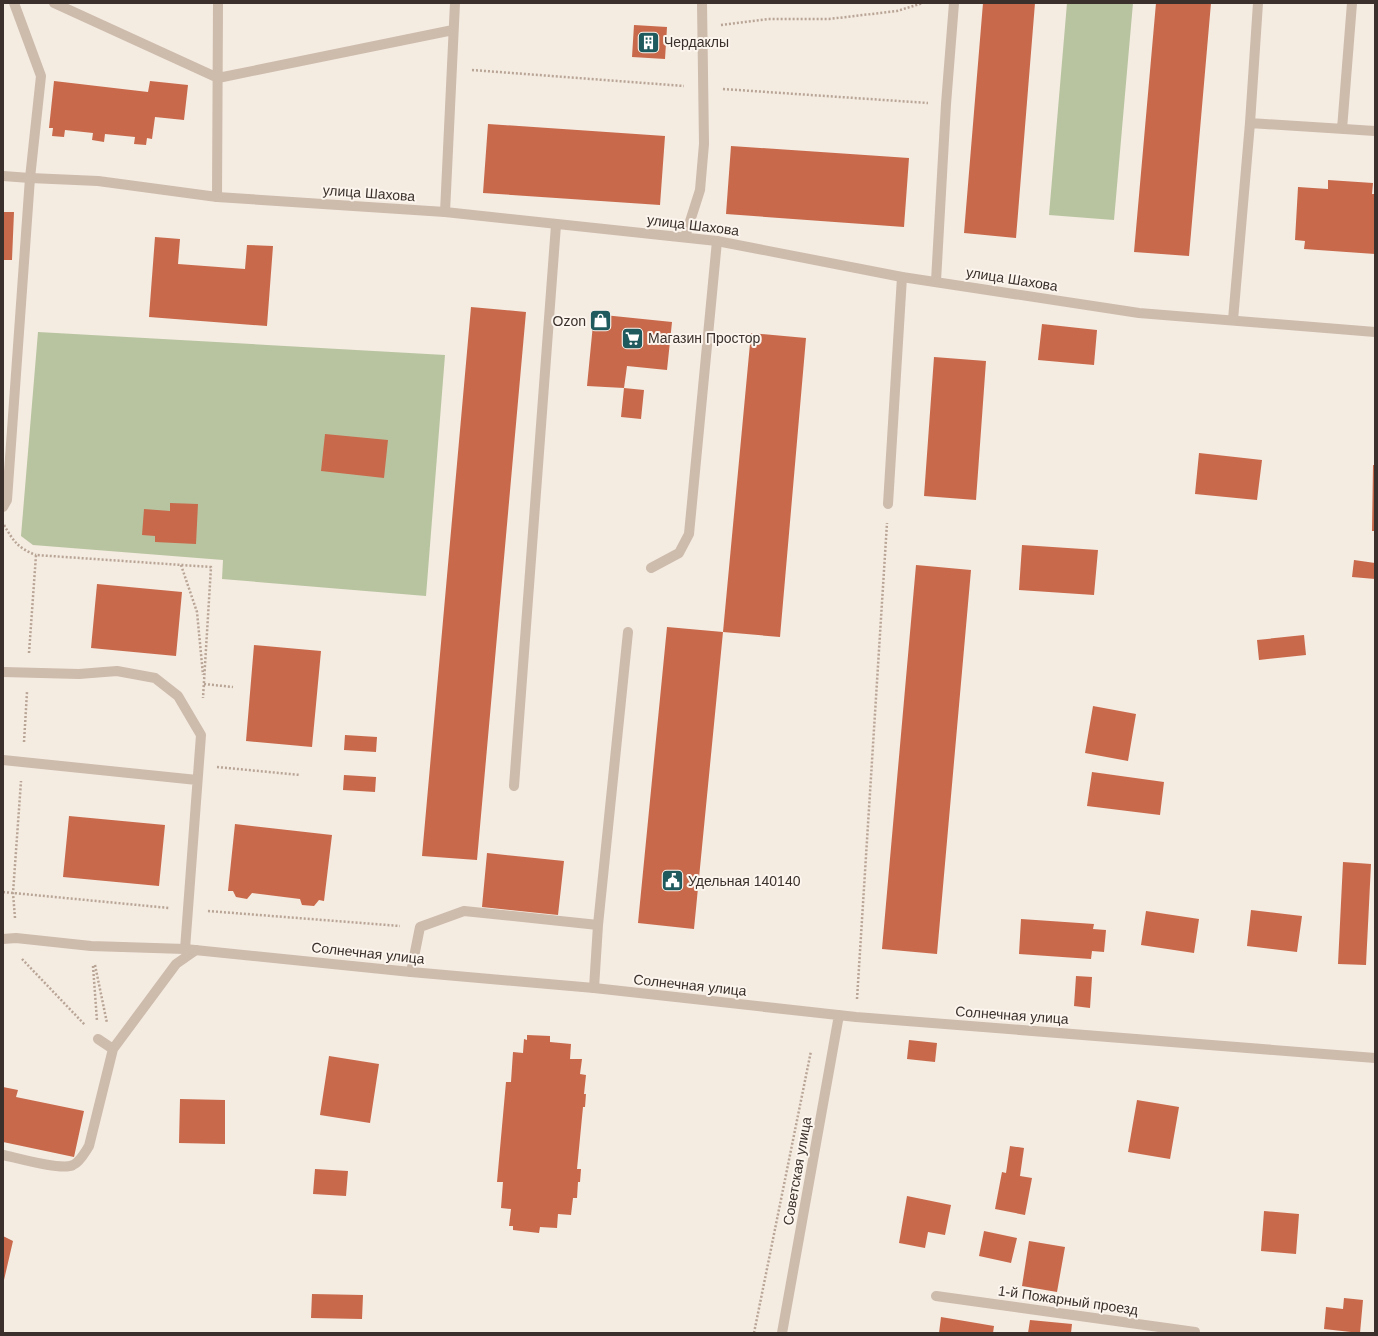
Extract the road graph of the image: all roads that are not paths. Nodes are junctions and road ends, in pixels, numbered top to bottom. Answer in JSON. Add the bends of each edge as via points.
{"nodes":[{"id":1,"x":14,"y":3,"type":"edge"},
{"id":2,"x":54,"y":3,"type":"edge"},
{"id":3,"x":218,"y":3,"type":"edge"},
{"id":4,"x":455,"y":3,"type":"edge"},
{"id":5,"x":702,"y":3,"type":"edge"},
{"id":6,"x":954,"y":3,"type":"edge"},
{"id":7,"x":1258,"y":3,"type":"edge"},
{"id":8,"x":1352,"y":3,"type":"edge"},
{"id":9,"x":453,"y":30,"type":"junction"},
{"id":10,"x":218,"y":78,"type":"junction"},
{"id":11,"x":1250,"y":123,"type":"junction"},
{"id":12,"x":1342,"y":128,"type":"junction"},
{"id":13,"x":1375,"y":131,"type":"edge"},
{"id":14,"x":3,"y":176,"type":"edge"},
{"id":15,"x":30,"y":178,"type":"junction"},
{"id":16,"x":217,"y":197,"type":"junction"},
{"id":17,"x":445,"y":212,"type":"junction"},
{"id":18,"x":556,"y":225,"type":"junction"},
{"id":19,"x":685,"y":237,"type":"junction"},
{"id":20,"x":717,"y":240,"type":"junction"},
{"id":21,"x":902,"y":277,"type":"junction"},
{"id":22,"x":936,"y":281,"type":"junction"},
{"id":23,"x":1233,"y":320,"type":"junction"},
{"id":24,"x":1375,"y":332,"type":"edge"},
{"id":25,"x":888,"y":504,"type":"road end"},
{"id":26,"x":3,"y":507,"type":"edge"},
{"id":27,"x":651,"y":568,"type":"dead end"},
{"id":28,"x":628,"y":632,"type":"dead end"},
{"id":29,"x":3,"y":672,"type":"edge"},
{"id":30,"x":3,"y":760,"type":"edge"},
{"id":31,"x":197,"y":780,"type":"junction"},
{"id":32,"x":514,"y":786,"type":"dead end"},
{"id":33,"x":598,"y":924,"type":"junction"},
{"id":34,"x":4,"y":939,"type":"edge"},
{"id":35,"x":185,"y":948,"type":"junction"},
{"id":36,"x":196,"y":950,"type":"junction"},
{"id":37,"x":411,"y":972,"type":"junction"},
{"id":38,"x":594,"y":988,"type":"junction"},
{"id":39,"x":839,"y":1014,"type":"junction"},
{"id":40,"x":98,"y":1039,"type":"road end"},
{"id":41,"x":113,"y":1049,"type":"junction"},
{"id":42,"x":1375,"y":1058,"type":"edge"},
{"id":43,"x":3,"y":1155,"type":"edge"},
{"id":44,"x":936,"y":1296,"type":"dead end"},
{"id":45,"x":782,"y":1333,"type":"edge"},
{"id":46,"x":1195,"y":1333,"type":"edge"}],
"edges":[{"from":1,"to":15,"type":"street","via":[[41,76]]},
{"from":2,"to":10,"type":"street"},
{"from":3,"to":10,"type":"street"},
{"from":4,"to":9,"type":"street"},
{"from":5,"to":19,"type":"street","via":[[704,144],[700,190]]},
{"from":6,"to":22,"type":"street"},
{"from":7,"to":11,"type":"street"},
{"from":8,"to":12,"type":"street"},
{"from":9,"to":10,"type":"street"},
{"from":9,"to":17,"type":"street"},
{"from":10,"to":16,"type":"street"},
{"from":11,"to":12,"type":"street"},
{"from":11,"to":23,"type":"street"},
{"from":12,"to":13,"type":"street"},
{"from":14,"to":15,"type":"street","name":"улица Шахова"},
{"from":15,"to":16,"type":"street","name":"улица Шахова","via":[[98,181]]},
{"from":15,"to":26,"type":"street","via":[[7,500]]},
{"from":16,"to":17,"type":"street","name":"улица Шахова"},
{"from":17,"to":18,"type":"street","name":"улица Шахова"},
{"from":18,"to":19,"type":"street","name":"улица Шахова"},
{"from":18,"to":32,"type":"street"},
{"from":19,"to":20,"type":"street","name":"улица Шахова"},
{"from":20,"to":21,"type":"street","name":"улица Шахова"},
{"from":20,"to":27,"type":"street","via":[[689,534],[679,552]]},
{"from":21,"to":22,"type":"street","name":"улица Шахова"},
{"from":21,"to":25,"type":"street"},
{"from":22,"to":23,"type":"street","name":"улица Шахова","via":[[1139,313]]},
{"from":23,"to":24,"type":"street","name":"улица Шахова"},
{"from":28,"to":33,"type":"street"},
{"from":29,"to":31,"type":"street","via":[[79,674],[118,671],[155,678],[178,696],[201,735]]},
{"from":30,"to":31,"type":"street"},
{"from":31,"to":35,"type":"street"},
{"from":33,"to":37,"type":"street","via":[[464,911],[420,928]]},
{"from":33,"to":38,"type":"street"},
{"from":34,"to":35,"type":"street","name":"Солнечная улица","via":[[91,946]]},
{"from":35,"to":36,"type":"street","name":"Солнечная улица"},
{"from":36,"to":37,"type":"street","name":"Солнечная улица"},
{"from":36,"to":41,"type":"street","via":[[176,964]]},
{"from":37,"to":38,"type":"street","name":"Солнечная улица"},
{"from":38,"to":39,"type":"street","name":"Солнечная улица"},
{"from":39,"to":42,"type":"street","name":"Солнечная улица"},
{"from":39,"to":45,"type":"street","name":"Советская улица"},
{"from":40,"to":41,"type":"street"},
{"from":41,"to":43,"type":"street","via":[[89,1146],[82,1158],[73,1166],[59,1167]]},
{"from":44,"to":46,"type":"street","name":"1-й Пожарный проезд"}]}
